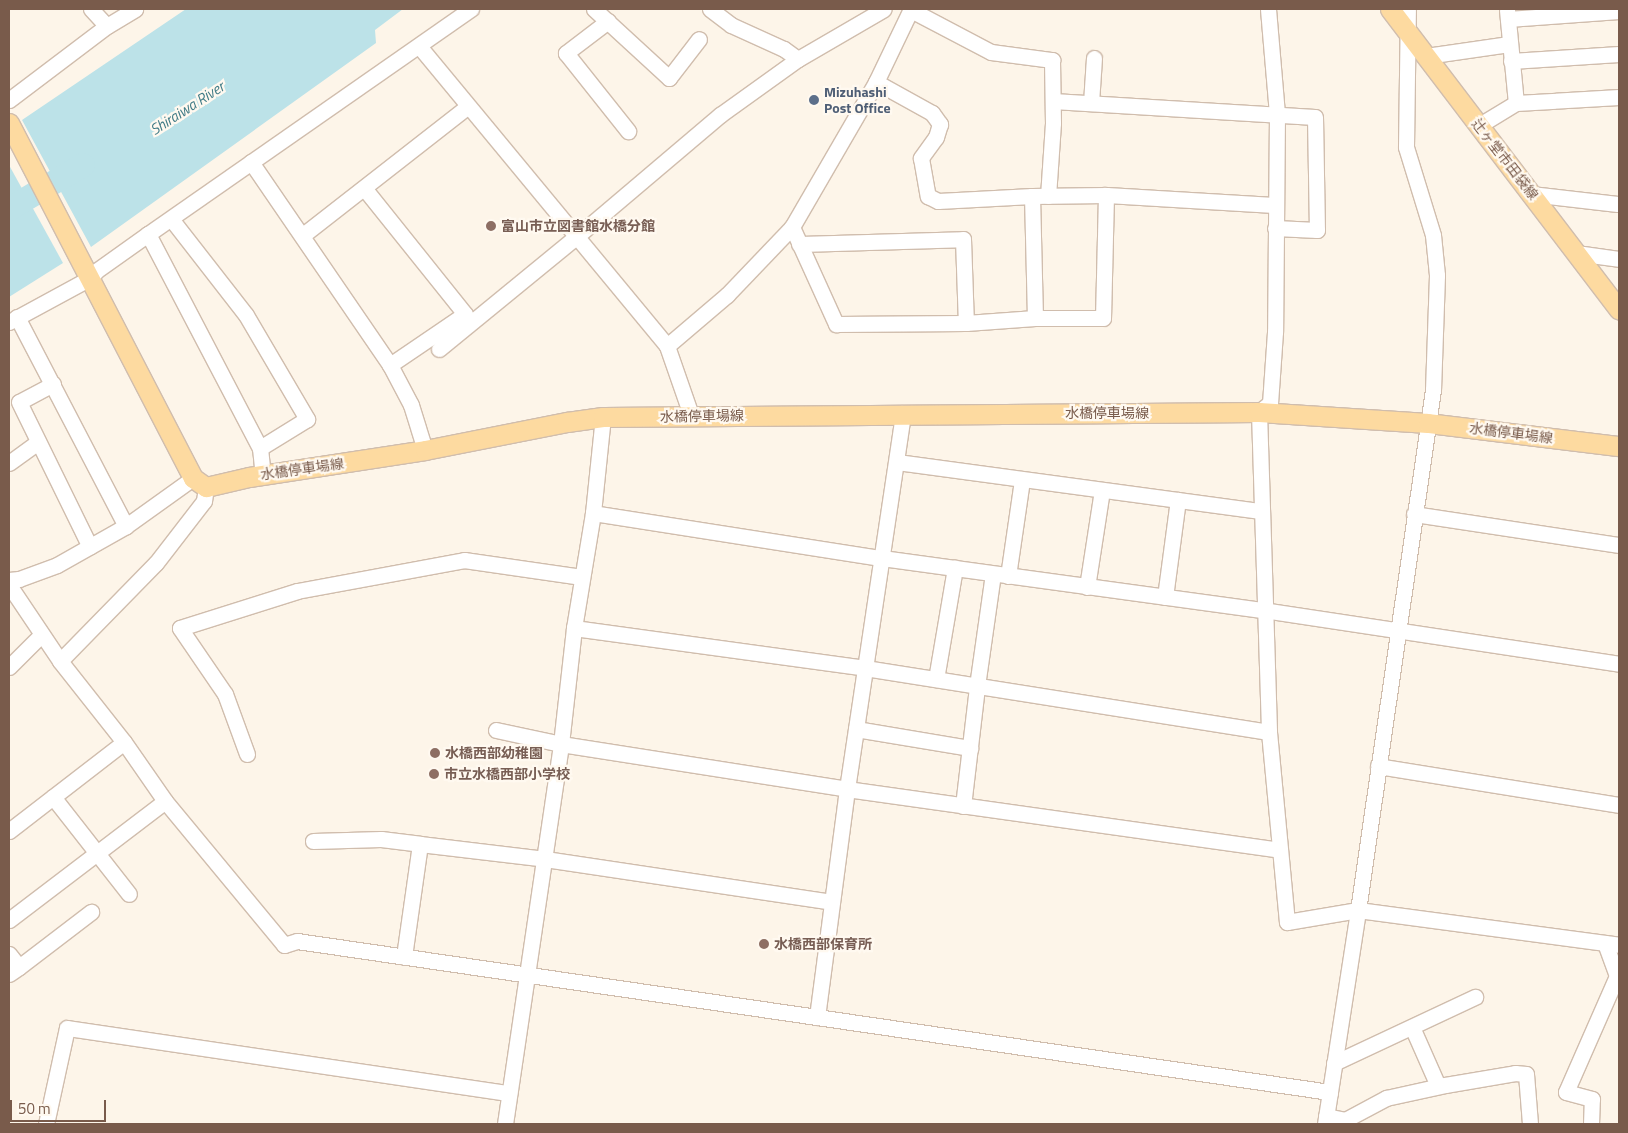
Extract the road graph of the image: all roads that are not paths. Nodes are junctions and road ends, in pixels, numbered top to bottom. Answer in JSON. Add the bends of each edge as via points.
{"nodes":[{"id":1,"x":91,"y":9,"type":"edge"},
{"id":2,"x":135,"y":9,"type":"edge"},
{"id":3,"x":472,"y":9,"type":"edge"},
{"id":4,"x":594,"y":9,"type":"edge"},
{"id":5,"x":710,"y":9,"type":"edge"},
{"id":6,"x":884,"y":9,"type":"edge"},
{"id":7,"x":911,"y":9,"type":"edge"},
{"id":8,"x":1268,"y":9,"type":"edge"},
{"id":9,"x":1390,"y":9,"type":"edge"},
{"id":10,"x":1408,"y":9,"type":"edge"},
{"id":11,"x":1619,"y":11,"type":"edge"},
{"id":12,"x":1558,"y":12,"type":"edge"},
{"id":13,"x":1507,"y":14,"type":"edge"},
{"id":14,"x":608,"y":21,"type":"junction"},
{"id":15,"x":107,"y":26,"type":"junction"},
{"id":16,"x":1408,"y":33,"type":"junction"},
{"id":17,"x":699,"y":39,"type":"dead end"},
{"id":18,"x":1509,"y":44,"type":"junction"},
{"id":19,"x":419,"y":46,"type":"junction"},
{"id":20,"x":1619,"y":54,"type":"edge"},
{"id":21,"x":1426,"y":56,"type":"junction"},
{"id":22,"x":1094,"y":58,"type":"dead end"},
{"id":23,"x":798,"y":59,"type":"junction"},
{"id":24,"x":1511,"y":61,"type":"junction"},
{"id":25,"x":876,"y":82,"type":"junction"},
{"id":26,"x":1619,"y":96,"type":"edge"},
{"id":27,"x":9,"y":100,"type":"edge"},
{"id":28,"x":1053,"y":101,"type":"junction"},
{"id":29,"x":1091,"y":103,"type":"junction"},
{"id":30,"x":1516,"y":103,"type":"junction"},
{"id":31,"x":468,"y":106,"type":"junction"},
{"id":32,"x":1277,"y":114,"type":"junction"},
{"id":33,"x":9,"y":123,"type":"edge"},
{"id":34,"x":1478,"y":126,"type":"junction"},
{"id":35,"x":628,"y":130,"type":"dead end"},
{"id":36,"x":251,"y":162,"type":"junction"},
{"id":37,"x":364,"y":188,"type":"junction"},
{"id":38,"x":1106,"y":194,"type":"junction"},
{"id":39,"x":1531,"y":194,"type":"junction"},
{"id":40,"x":1032,"y":196,"type":"junction"},
{"id":41,"x":1048,"y":196,"type":"junction"},
{"id":42,"x":1617,"y":204,"type":"dead end"},
{"id":43,"x":1275,"y":205,"type":"junction"},
{"id":44,"x":172,"y":220,"type":"junction"},
{"id":45,"x":792,"y":227,"type":"junction"},
{"id":46,"x":1275,"y":228,"type":"junction"},
{"id":47,"x":148,"y":234,"type":"junction"},
{"id":48,"x":303,"y":235,"type":"junction"},
{"id":49,"x":576,"y":237,"type":"junction"},
{"id":50,"x":800,"y":244,"type":"junction"},
{"id":51,"x":1576,"y":253,"type":"junction"},
{"id":52,"x":1619,"y":259,"type":"edge"},
{"id":53,"x":86,"y":271,"type":"junction"},
{"id":54,"x":1619,"y":310,"type":"edge"},
{"id":55,"x":1035,"y":318,"type":"junction"},
{"id":56,"x":469,"y":319,"type":"junction"},
{"id":57,"x":13,"y":320,"type":"edge"},
{"id":58,"x":966,"y":323,"type":"junction"},
{"id":59,"x":667,"y":346,"type":"junction"},
{"id":60,"x":439,"y":349,"type":"dead end"},
{"id":61,"x":390,"y":365,"type":"junction"},
{"id":62,"x":53,"y":384,"type":"junction"},
{"id":63,"x":1259,"y":412,"type":"junction"},
{"id":64,"x":903,"y":413,"type":"junction"},
{"id":65,"x":691,"y":415,"type":"junction"},
{"id":66,"x":603,"y":417,"type":"junction"},
{"id":67,"x":1428,"y":423,"type":"junction"},
{"id":68,"x":38,"y":442,"type":"junction"},
{"id":69,"x":1619,"y":446,"type":"edge"},
{"id":70,"x":260,"y":448,"type":"junction"},
{"id":71,"x":425,"y":450,"type":"junction"},
{"id":72,"x":897,"y":462,"type":"junction"},
{"id":73,"x":9,"y":464,"type":"edge"},
{"id":74,"x":263,"y":475,"type":"junction"},
{"id":75,"x":1022,"y":480,"type":"junction"},
{"id":76,"x":199,"y":482,"type":"junction"},
{"id":77,"x":1102,"y":490,"type":"junction"},
{"id":78,"x":1178,"y":500,"type":"junction"},
{"id":79,"x":1261,"y":511,"type":"junction"},
{"id":80,"x":593,"y":513,"type":"junction"},
{"id":81,"x":1414,"y":514,"type":"junction"},
{"id":82,"x":126,"y":526,"type":"junction"},
{"id":83,"x":1619,"y":545,"type":"edge"},
{"id":84,"x":90,"y":547,"type":"junction"},
{"id":85,"x":882,"y":558,"type":"junction"},
{"id":86,"x":955,"y":568,"type":"junction"},
{"id":87,"x":992,"y":574,"type":"junction"},
{"id":88,"x":1008,"y":576,"type":"junction"},
{"id":89,"x":582,"y":577,"type":"junction"},
{"id":90,"x":9,"y":580,"type":"edge"},
{"id":91,"x":9,"y":585,"type":"edge"},
{"id":92,"x":1087,"y":587,"type":"junction"},
{"id":93,"x":1165,"y":597,"type":"junction"},
{"id":94,"x":1263,"y":610,"type":"junction"},
{"id":95,"x":574,"y":628,"type":"junction"},
{"id":96,"x":1397,"y":629,"type":"junction"},
{"id":97,"x":42,"y":635,"type":"junction"},
{"id":98,"x":60,"y":661,"type":"junction"},
{"id":99,"x":1619,"y":664,"type":"edge"},
{"id":100,"x":9,"y":667,"type":"edge"},
{"id":101,"x":865,"y":668,"type":"junction"},
{"id":102,"x":936,"y":679,"type":"junction"},
{"id":103,"x":976,"y":686,"type":"junction"},
{"id":104,"x":856,"y":729,"type":"junction"},
{"id":105,"x":496,"y":730,"type":"dead end"},
{"id":106,"x":1269,"y":732,"type":"junction"},
{"id":107,"x":124,"y":742,"type":"junction"},
{"id":108,"x":561,"y":744,"type":"junction"},
{"id":109,"x":970,"y":748,"type":"junction"},
{"id":110,"x":247,"y":754,"type":"dead end"},
{"id":111,"x":1378,"y":766,"type":"junction"},
{"id":112,"x":847,"y":789,"type":"junction"},
{"id":113,"x":53,"y":797,"type":"junction"},
{"id":114,"x":165,"y":801,"type":"junction"},
{"id":115,"x":1619,"y":804,"type":"edge"},
{"id":116,"x":963,"y":806,"type":"junction"},
{"id":117,"x":9,"y":831,"type":"edge"},
{"id":118,"x":313,"y":841,"type":"dead end"},
{"id":119,"x":420,"y":844,"type":"junction"},
{"id":120,"x":1280,"y":850,"type":"junction"},
{"id":121,"x":98,"y":854,"type":"junction"},
{"id":122,"x":545,"y":859,"type":"junction"},
{"id":123,"x":129,"y":894,"type":"dead end"},
{"id":124,"x":832,"y":902,"type":"junction"},
{"id":125,"x":1358,"y":910,"type":"junction"},
{"id":126,"x":91,"y":912,"type":"dead end"},
{"id":127,"x":9,"y":920,"type":"edge"},
{"id":128,"x":1612,"y":944,"type":"edge"},
{"id":129,"x":9,"y":954,"type":"edge"},
{"id":130,"x":404,"y":957,"type":"junction"},
{"id":131,"x":14,"y":970,"type":"edge"},
{"id":132,"x":527,"y":975,"type":"junction"},
{"id":133,"x":1475,"y":997,"type":"dead end"},
{"id":134,"x":817,"y":1017,"type":"junction"},
{"id":135,"x":1412,"y":1027,"type":"junction"},
{"id":136,"x":1334,"y":1064,"type":"junction"},
{"id":137,"x":1438,"y":1086,"type":"junction"},
{"id":138,"x":1330,"y":1092,"type":"junction"},
{"id":139,"x":509,"y":1093,"type":"junction"},
{"id":140,"x":1325,"y":1120,"type":"edge"},
{"id":141,"x":46,"y":1124,"type":"edge"},
{"id":142,"x":505,"y":1124,"type":"edge"},
{"id":143,"x":1530,"y":1124,"type":"edge"},
{"id":144,"x":1591,"y":1124,"type":"edge"}],
"edges":[{"from":1,"to":15,"type":"street"},
{"from":2,"to":15,"type":"street"},
{"from":3,"to":19,"type":"street"},
{"from":4,"to":14,"type":"street"},
{"from":5,"to":23,"type":"street","via":[[732,25]]},
{"from":6,"to":23,"type":"street"},
{"from":7,"to":25,"type":"street"},
{"from":7,"to":28,"type":"street","via":[[991,52],[1052,60]]},
{"from":8,"to":32,"type":"street"},
{"from":9,"to":16,"type":"main road","name":"辻ヶ堂市田袋線"},
{"from":10,"to":16,"type":"street"},
{"from":11,"to":12,"type":"street"},
{"from":12,"to":13,"type":"street"},
{"from":13,"to":18,"type":"street"},
{"from":14,"to":17,"type":"street","via":[[669,78]]},
{"from":14,"to":35,"type":"street","via":[[566,53]]},
{"from":15,"to":27,"type":"street"},
{"from":16,"to":21,"type":"main road","name":"辻ヶ堂市田袋線"},
{"from":16,"to":67,"type":"street","via":[[1406,147],[1433,235],[1437,275],[1433,390]]},
{"from":18,"to":21,"type":"street"},
{"from":18,"to":24,"type":"street"},
{"from":19,"to":31,"type":"street"},
{"from":19,"to":36,"type":"street"},
{"from":20,"to":24,"type":"street"},
{"from":21,"to":34,"type":"main road","name":"辻ヶ堂市田袋線"},
{"from":22,"to":29,"type":"street"},
{"from":23,"to":49,"type":"street","via":[[720,115]]},
{"from":24,"to":30,"type":"street"},
{"from":25,"to":40,"type":"street","via":[[932,113],[940,124],[936,137],[921,158],[928,196],[938,201]]},
{"from":25,"to":45,"type":"street"},
{"from":26,"to":30,"type":"street"},
{"from":28,"to":29,"type":"street"},
{"from":28,"to":41,"type":"street"},
{"from":29,"to":32,"type":"street"},
{"from":30,"to":34,"type":"street"},
{"from":31,"to":37,"type":"street"},
{"from":31,"to":49,"type":"street"},
{"from":32,"to":43,"type":"street"},
{"from":32,"to":46,"type":"street","via":[[1315,117],[1317,230]]},
{"from":33,"to":53,"type":"main road"},
{"from":34,"to":39,"type":"main road","name":"辻ヶ堂市田袋線"},
{"from":36,"to":44,"type":"street"},
{"from":36,"to":48,"type":"street"},
{"from":37,"to":48,"type":"street"},
{"from":37,"to":56,"type":"street"},
{"from":38,"to":41,"type":"street"},
{"from":38,"to":43,"type":"street"},
{"from":38,"to":55,"type":"street","via":[[1103,318]]},
{"from":39,"to":42,"type":"street"},
{"from":39,"to":51,"type":"main road","name":"辻ヶ堂市田袋線"},
{"from":40,"to":41,"type":"street"},
{"from":40,"to":55,"type":"street"},
{"from":43,"to":46,"type":"street"},
{"from":44,"to":47,"type":"street"},
{"from":44,"to":70,"type":"street","via":[[246,315],[307,419]]},
{"from":45,"to":50,"type":"street"},
{"from":45,"to":59,"type":"street","via":[[727,295]]},
{"from":46,"to":63,"type":"street","via":[[1275,332],[1270,403]]},
{"from":47,"to":53,"type":"street","via":[[96,271]]},
{"from":47,"to":70,"type":"street"},
{"from":48,"to":61,"type":"street"},
{"from":49,"to":56,"type":"street"},
{"from":49,"to":59,"type":"street"},
{"from":50,"to":58,"type":"street","via":[[836,324]]},
{"from":50,"to":58,"type":"street","via":[[963,239]]},
{"from":51,"to":52,"type":"street"},
{"from":51,"to":54,"type":"main road","name":"辻ヶ堂市田袋線"},
{"from":53,"to":57,"type":"street"},
{"from":53,"to":76,"type":"main road"},
{"from":55,"to":58,"type":"street"},
{"from":56,"to":60,"type":"street"},
{"from":56,"to":61,"type":"street"},
{"from":57,"to":62,"type":"street"},
{"from":59,"to":65,"type":"street"},
{"from":61,"to":71,"type":"street","via":[[411,405]]},
{"from":62,"to":68,"type":"street","via":[[18,402]]},
{"from":62,"to":82,"type":"street"},
{"from":63,"to":64,"type":"main road","name":"水橋停車場線"},
{"from":63,"to":67,"type":"main road","name":"水橋停車場線"},
{"from":63,"to":79,"type":"street"},
{"from":64,"to":65,"type":"main road","name":"水橋停車場線"},
{"from":64,"to":72,"type":"street"},
{"from":65,"to":66,"type":"main road","name":"水橋停車場線"},
{"from":66,"to":71,"type":"main road","name":"水橋停車場線"},
{"from":66,"to":80,"type":"street"},
{"from":67,"to":69,"type":"main road","name":"水橋停車場線"},
{"from":67,"to":81,"type":"street"},
{"from":68,"to":73,"type":"street"},
{"from":68,"to":84,"type":"street"},
{"from":70,"to":74,"type":"street"},
{"from":71,"to":74,"type":"main road","name":"水橋停車場線"},
{"from":72,"to":75,"type":"street"},
{"from":72,"to":85,"type":"street"},
{"from":74,"to":76,"type":"main road","name":"水橋停車場線"},
{"from":75,"to":77,"type":"street"},
{"from":75,"to":88,"type":"street"},
{"from":76,"to":82,"type":"street"},
{"from":76,"to":98,"type":"street","via":[[204,502],[156,563]]},
{"from":77,"to":78,"type":"street"},
{"from":77,"to":92,"type":"street"},
{"from":78,"to":79,"type":"street"},
{"from":78,"to":93,"type":"street"},
{"from":79,"to":94,"type":"street"},
{"from":80,"to":85,"type":"street"},
{"from":80,"to":89,"type":"street"},
{"from":81,"to":83,"type":"street"},
{"from":81,"to":96,"type":"street"},
{"from":82,"to":84,"type":"street"},
{"from":84,"to":90,"type":"street","via":[[57,566]]},
{"from":85,"to":86,"type":"street"},
{"from":85,"to":101,"type":"street"},
{"from":86,"to":87,"type":"street"},
{"from":86,"to":102,"type":"street"},
{"from":87,"to":88,"type":"street"},
{"from":87,"to":103,"type":"street"},
{"from":88,"to":92,"type":"street"},
{"from":89,"to":95,"type":"street"},
{"from":89,"to":110,"type":"street","via":[[464,560],[296,591],[180,628],[225,694]]},
{"from":91,"to":97,"type":"street"},
{"from":92,"to":93,"type":"street"},
{"from":93,"to":94,"type":"street"},
{"from":94,"to":96,"type":"street"},
{"from":94,"to":106,"type":"street"},
{"from":95,"to":101,"type":"street"},
{"from":95,"to":108,"type":"street"},
{"from":96,"to":99,"type":"street"},
{"from":96,"to":111,"type":"street"},
{"from":97,"to":98,"type":"street"},
{"from":97,"to":100,"type":"street"},
{"from":98,"to":107,"type":"street"},
{"from":101,"to":102,"type":"street"},
{"from":101,"to":104,"type":"street"},
{"from":102,"to":103,"type":"street"},
{"from":103,"to":106,"type":"street"},
{"from":103,"to":109,"type":"street"},
{"from":104,"to":109,"type":"street"},
{"from":104,"to":112,"type":"street"},
{"from":105,"to":108,"type":"street"},
{"from":106,"to":120,"type":"street"},
{"from":107,"to":113,"type":"street"},
{"from":107,"to":114,"type":"street"},
{"from":108,"to":112,"type":"street"},
{"from":108,"to":122,"type":"street"},
{"from":109,"to":116,"type":"street"},
{"from":111,"to":115,"type":"street"},
{"from":111,"to":125,"type":"street"},
{"from":112,"to":116,"type":"street"},
{"from":112,"to":124,"type":"street"},
{"from":113,"to":117,"type":"street"},
{"from":113,"to":121,"type":"street"},
{"from":114,"to":121,"type":"street"},
{"from":114,"to":130,"type":"street","via":[[284,945],[297,941]]},
{"from":116,"to":120,"type":"street"},
{"from":118,"to":119,"type":"street","via":[[382,839]]},
{"from":119,"to":122,"type":"street"},
{"from":119,"to":130,"type":"street"},
{"from":120,"to":125,"type":"street","via":[[1287,922]]},
{"from":121,"to":123,"type":"street"},
{"from":121,"to":127,"type":"street"},
{"from":122,"to":124,"type":"street"},
{"from":122,"to":132,"type":"street"},
{"from":124,"to":134,"type":"street"},
{"from":125,"to":128,"type":"street"},
{"from":125,"to":136,"type":"street"},
{"from":126,"to":131,"type":"street"},
{"from":128,"to":144,"type":"street","via":[[1617,976],[1566,1092],[1592,1099]]},
{"from":129,"to":131,"type":"street"},
{"from":130,"to":132,"type":"street"},
{"from":132,"to":134,"type":"street"},
{"from":132,"to":139,"type":"street"},
{"from":133,"to":135,"type":"street"},
{"from":134,"to":138,"type":"street"},
{"from":135,"to":136,"type":"street"},
{"from":135,"to":137,"type":"street"},
{"from":136,"to":138,"type":"street"},
{"from":137,"to":140,"type":"street","via":[[1386,1098],[1345,1120]]},
{"from":137,"to":143,"type":"street","via":[[1526,1074]]},
{"from":138,"to":140,"type":"street"},
{"from":139,"to":141,"type":"street","via":[[67,1028]]},
{"from":139,"to":142,"type":"street"}]}
